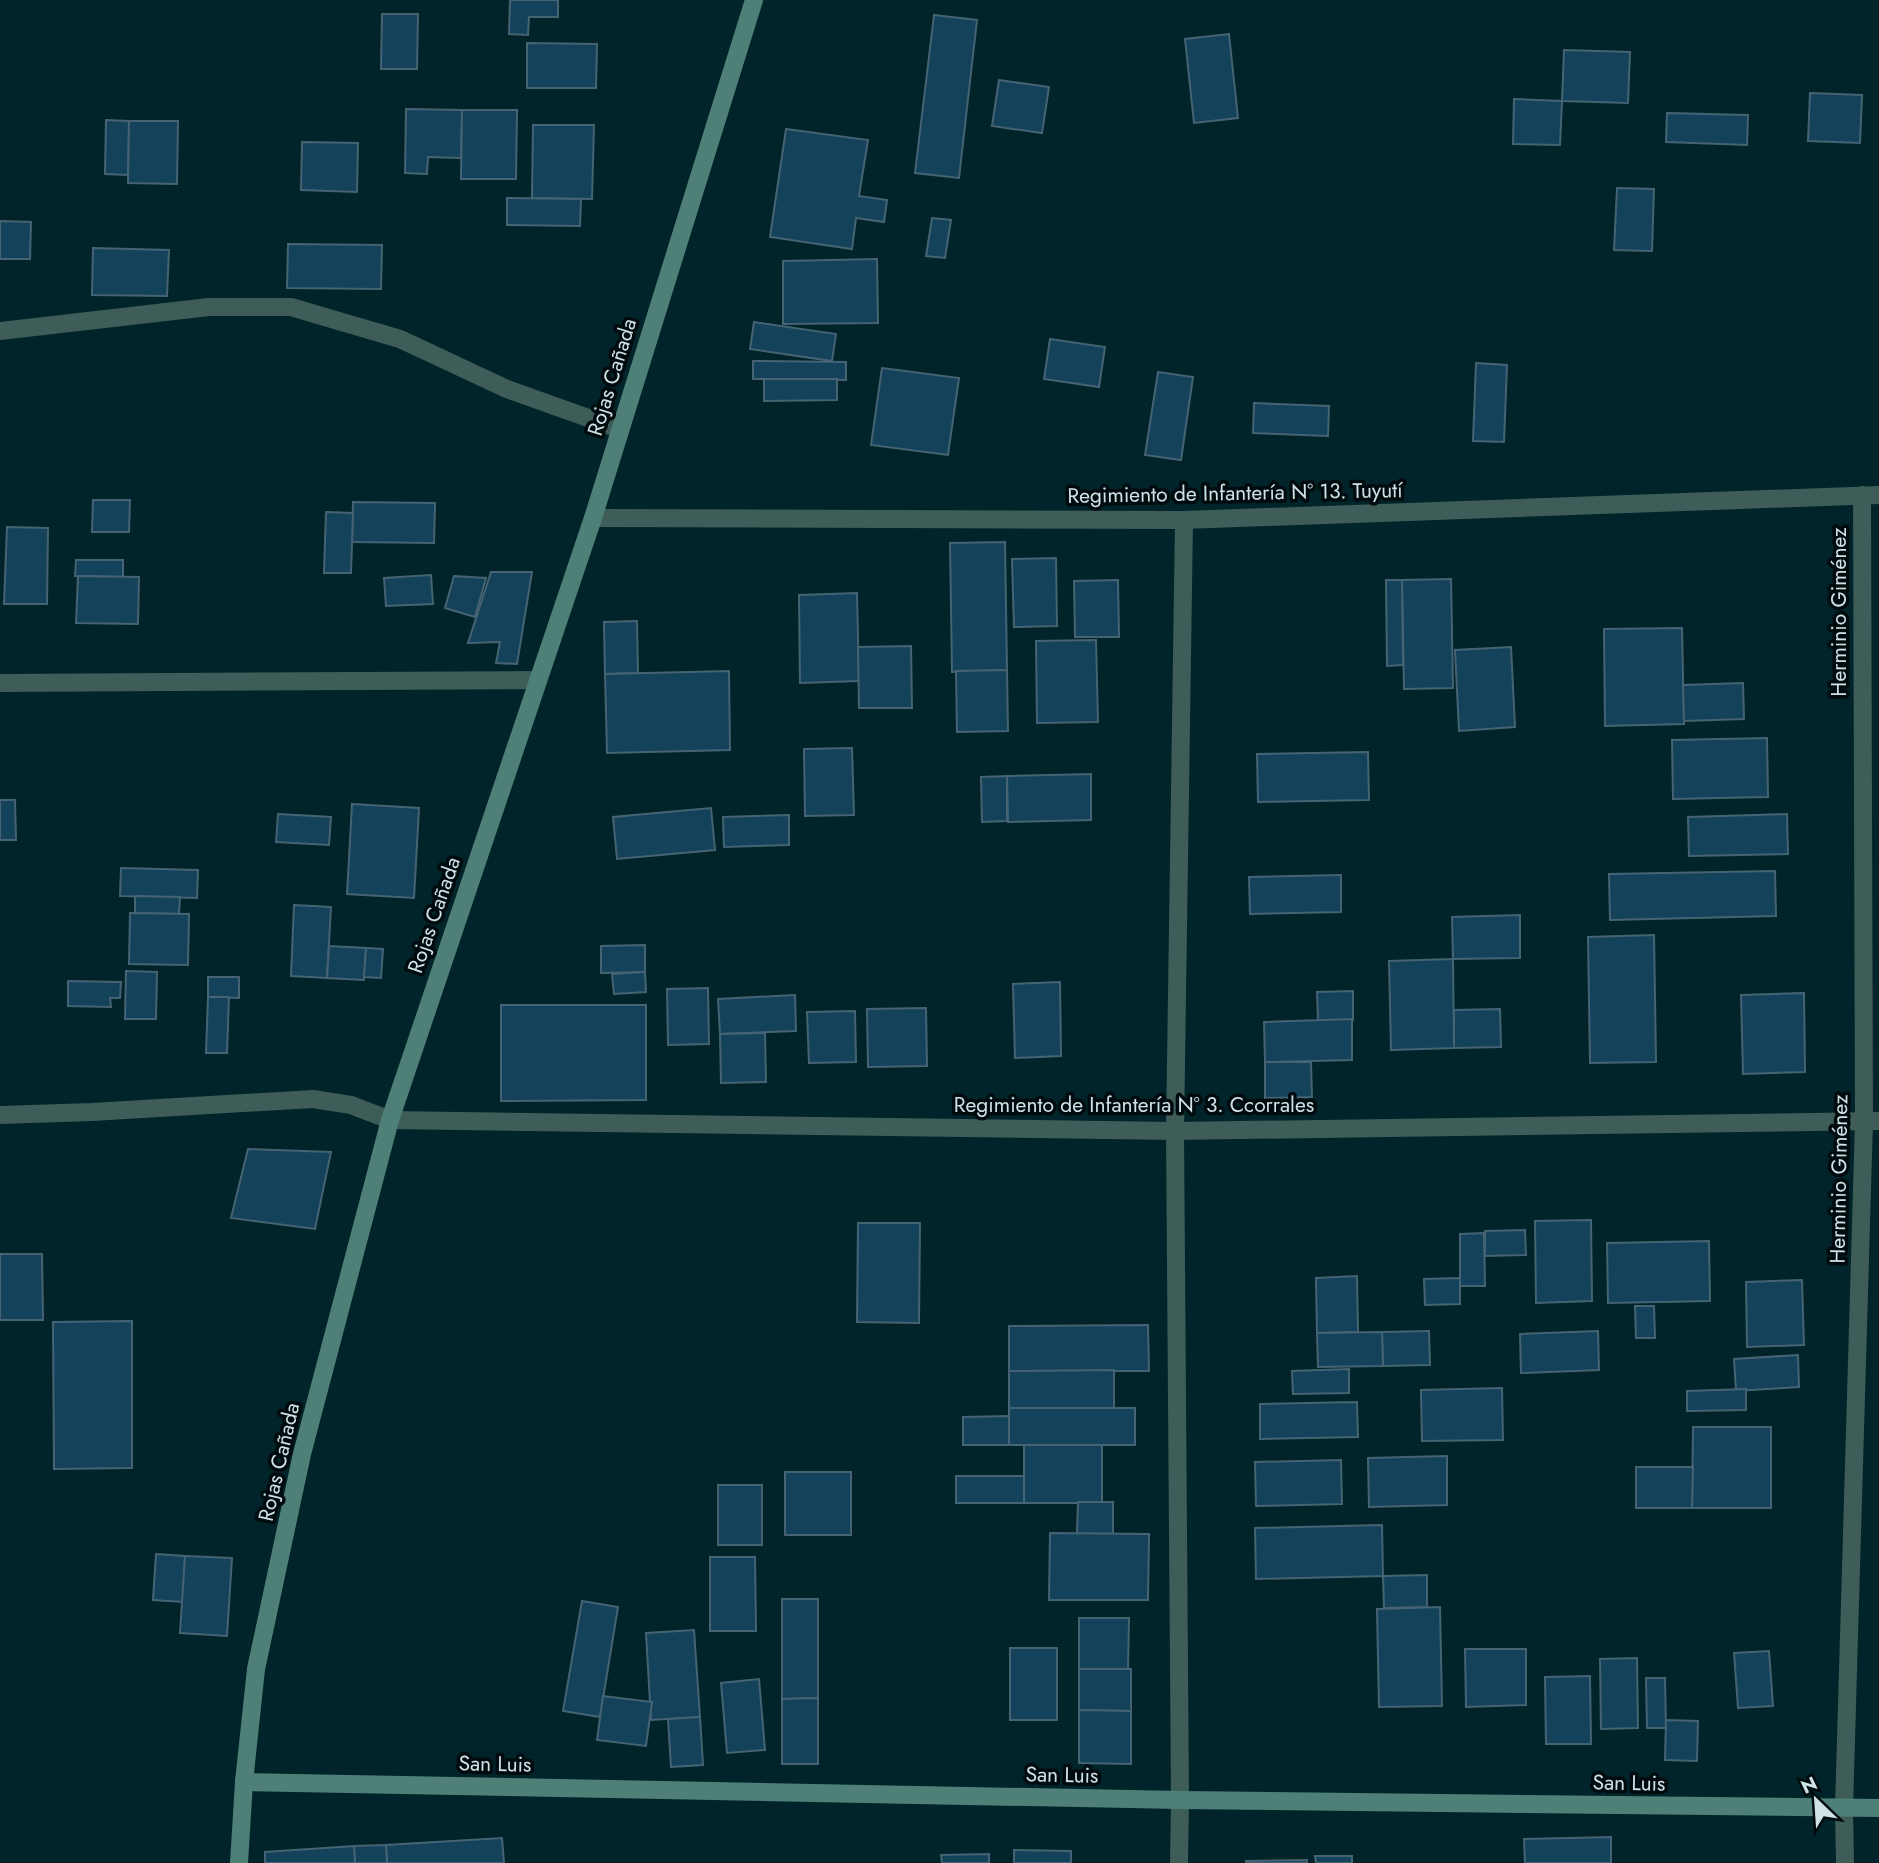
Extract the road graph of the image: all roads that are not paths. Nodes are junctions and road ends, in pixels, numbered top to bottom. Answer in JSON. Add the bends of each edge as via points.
{"nodes":[{"id":1,"x":754,"y":0,"type":"edge"},
{"id":2,"x":0,"y":331,"type":"edge"},
{"id":3,"x":619,"y":429,"type":"junction"},
{"id":4,"x":1870,"y":495,"type":"edge"},
{"id":5,"x":593,"y":518,"type":"junction"},
{"id":6,"x":1184,"y":520,"type":"junction"},
{"id":7,"x":537,"y":680,"type":"junction"},
{"id":8,"x":0,"y":683,"type":"edge"},
{"id":9,"x":0,"y":1115,"type":"edge"},
{"id":10,"x":390,"y":1120,"type":"junction"},
{"id":11,"x":1872,"y":1121,"type":"edge"},
{"id":12,"x":1175,"y":1131,"type":"junction"},
{"id":13,"x":244,"y":1782,"type":"junction"},
{"id":14,"x":1180,"y":1800,"type":"junction"},
{"id":15,"x":1844,"y":1808,"type":"junction"},
{"id":16,"x":1879,"y":1808,"type":"edge"},
{"id":17,"x":239,"y":1863,"type":"edge"},
{"id":18,"x":1179,"y":1863,"type":"edge"},
{"id":19,"x":1845,"y":1863,"type":"edge"}],
"edges":[{"from":1,"to":3,"type":"main road","name":"Rojas Cañada"},
{"from":2,"to":3,"type":"street","via":[[209,307],[291,307],[400,339],[507,389]]},
{"from":3,"to":5,"type":"main road","name":"Rojas Cañada"},
{"from":4,"to":6,"type":"street","name":"Regimiento de Infantería N° 13. Tuyutí"},
{"from":4,"to":11,"type":"street","name":"Herminio Giménez"},
{"from":5,"to":6,"type":"street","name":"Regimiento de Infantería N° 13. Tuyutí"},
{"from":5,"to":7,"type":"main road","name":"Rojas Cañada"},
{"from":6,"to":12,"type":"street"},
{"from":7,"to":8,"type":"street"},
{"from":7,"to":10,"type":"main road","name":"Rojas Cañada"},
{"from":9,"to":10,"type":"street","via":[[313,1099],[351,1105]]},
{"from":10,"to":12,"type":"street","name":"Regimiento de Infantería N° 3. Ccorrales"},
{"from":10,"to":13,"type":"main road","name":"Rojas Cañada","via":[[302,1454],[256,1670]]},
{"from":11,"to":12,"type":"street","name":"Regimiento de Infantería N° 3. Ccorrales"},
{"from":11,"to":15,"type":"street","name":"Herminio Giménez"},
{"from":12,"to":14,"type":"street"},
{"from":13,"to":14,"type":"main road","name":"San Luis"},
{"from":13,"to":17,"type":"main road","name":"Rojas Cañada"},
{"from":14,"to":15,"type":"main road","name":"San Luis"},
{"from":14,"to":18,"type":"street"},
{"from":15,"to":16,"type":"main road","name":"San Luis"},
{"from":15,"to":19,"type":"street","name":"Herminio Giménez"}]}
